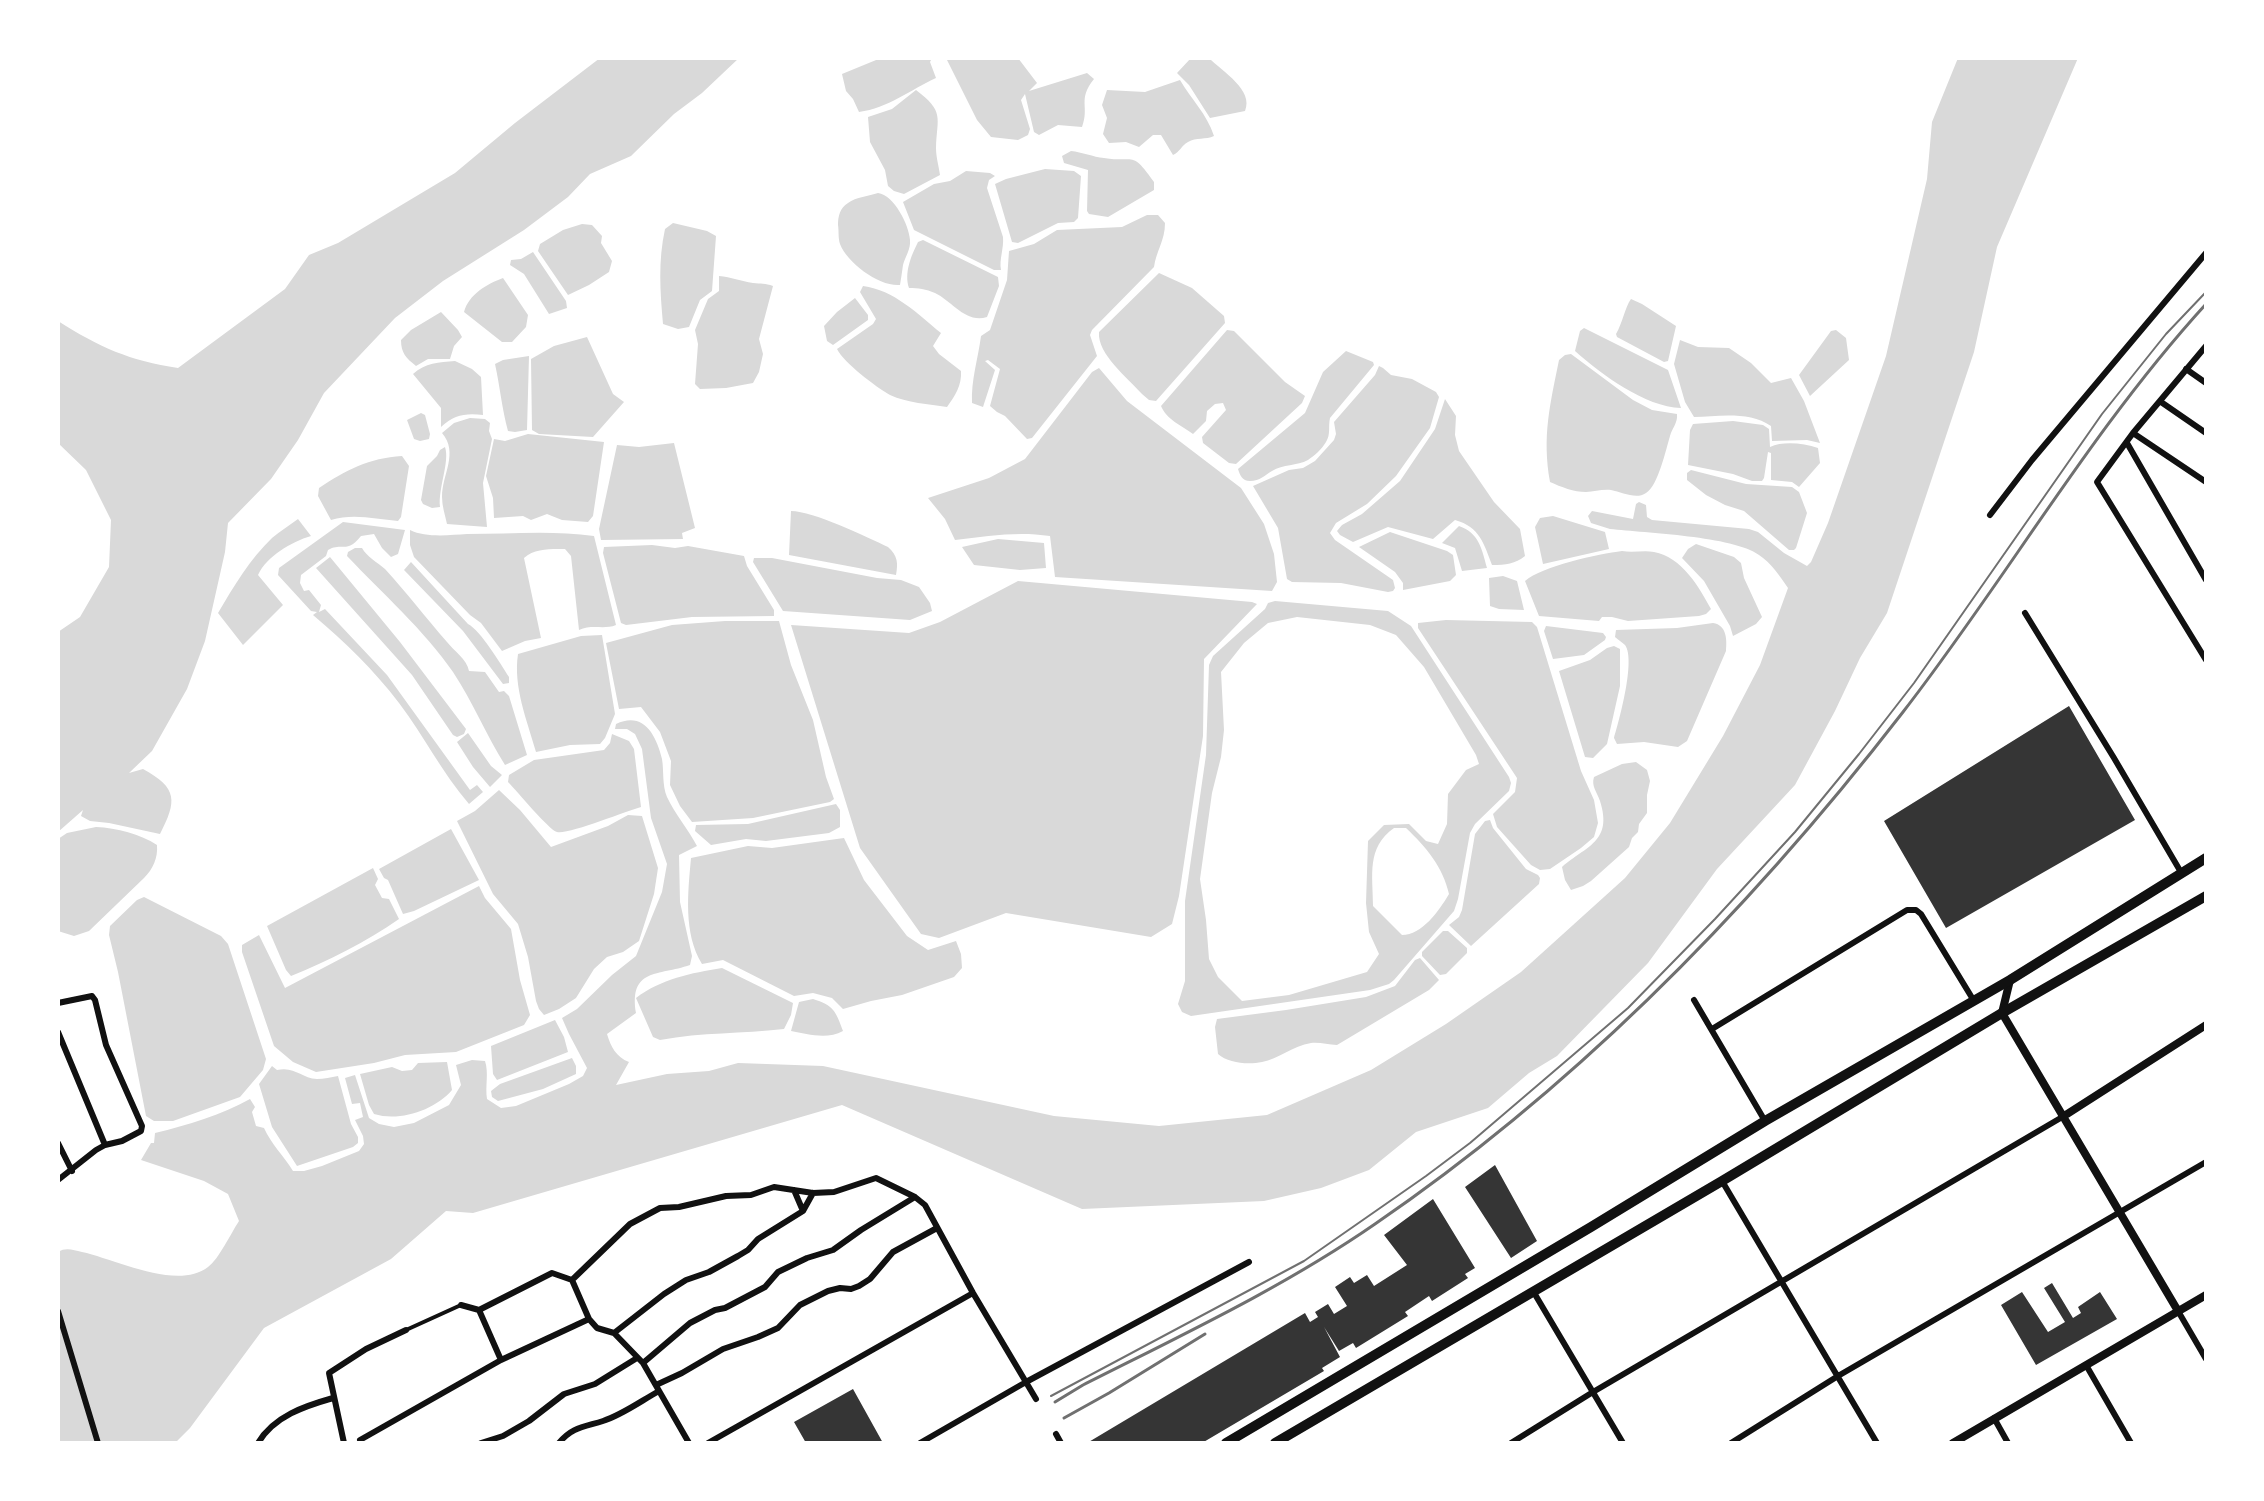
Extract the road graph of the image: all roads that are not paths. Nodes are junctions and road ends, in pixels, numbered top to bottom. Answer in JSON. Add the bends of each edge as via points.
{"nodes":[{"id":1,"x":2206,"y":253,"type":"edge"},
{"id":2,"x":2206,"y":346,"type":"edge"},
{"id":3,"x":2186,"y":369,"type":"junction"},
{"id":4,"x":2206,"y":383,"type":"edge"},
{"id":5,"x":2161,"y":402,"type":"junction"},
{"id":6,"x":2133,"y":433,"type":"junction"},
{"id":7,"x":2206,"y":433,"type":"edge"},
{"id":8,"x":2127,"y":443,"type":"junction"},
{"id":9,"x":2206,"y":482,"type":"edge"},
{"id":10,"x":1990,"y":515,"type":"dead end"},
{"id":11,"x":2206,"y":580,"type":"edge"},
{"id":12,"x":2025,"y":613,"type":"dead end"},
{"id":13,"x":2205,"y":657,"type":"edge"},
{"id":14,"x":2206,"y":858,"type":"edge"},
{"id":15,"x":2182,"y":874,"type":"junction"},
{"id":16,"x":2206,"y":896,"type":"edge"},
{"id":17,"x":2010,"y":980,"type":"junction"},
{"id":18,"x":1694,"y":1000,"type":"dead end"},
{"id":19,"x":1974,"y":1001,"type":"junction"},
{"id":20,"x":58,"y":1003,"type":"edge"},
{"id":21,"x":2002,"y":1013,"type":"junction"},
{"id":22,"x":2206,"y":1025,"type":"edge"},
{"id":23,"x":1712,"y":1029,"type":"junction"},
{"id":24,"x":58,"y":1032,"type":"edge"},
{"id":25,"x":68,"y":1057,"type":"junction"},
{"id":26,"x":58,"y":1062,"type":"edge"},
{"id":27,"x":2064,"y":1116,"type":"junction"},
{"id":28,"x":1765,"y":1121,"type":"junction"},
{"id":29,"x":58,"y":1143,"type":"edge"},
{"id":30,"x":105,"y":1145,"type":"junction"},
{"id":31,"x":2206,"y":1162,"type":"edge"},
{"id":32,"x":72,"y":1171,"type":"junction"},
{"id":33,"x":58,"y":1180,"type":"edge"},
{"id":34,"x":1722,"y":1181,"type":"junction"},
{"id":35,"x":794,"y":1190,"type":"junction"},
{"id":36,"x":813,"y":1193,"type":"junction"},
{"id":37,"x":915,"y":1197,"type":"junction"},
{"id":38,"x":803,"y":1211,"type":"junction"},
{"id":39,"x":2120,"y":1212,"type":"junction"},
{"id":40,"x":937,"y":1228,"type":"junction"},
{"id":41,"x":1249,"y":1262,"type":"dead end"},
{"id":42,"x":572,"y":1280,"type":"junction"},
{"id":43,"x":1783,"y":1281,"type":"junction"},
{"id":44,"x":1533,"y":1291,"type":"junction"},
{"id":45,"x":973,"y":1293,"type":"junction"},
{"id":46,"x":2206,"y":1295,"type":"edge"},
{"id":47,"x":461,"y":1305,"type":"joint"},
{"id":48,"x":479,"y":1310,"type":"junction"},
{"id":49,"x":58,"y":1311,"type":"edge"},
{"id":50,"x":2178,"y":1311,"type":"junction"},
{"id":51,"x":589,"y":1319,"type":"junction"},
{"id":52,"x":406,"y":1330,"type":"joint"},
{"id":53,"x":614,"y":1333,"type":"junction"},
{"id":54,"x":2206,"y":1359,"type":"edge"},
{"id":55,"x":501,"y":1360,"type":"junction"},
{"id":56,"x":640,"y":1360,"type":"junction"},
{"id":57,"x":2086,"y":1365,"type":"junction"},
{"id":58,"x":1838,"y":1376,"type":"junction"},
{"id":59,"x":1026,"y":1382,"type":"junction"},
{"id":60,"x":658,"y":1388,"type":"junction"},
{"id":61,"x":1593,"y":1392,"type":"junction"},
{"id":62,"x":333,"y":1398,"type":"junction"},
{"id":63,"x":1036,"y":1399,"type":"dead end"},
{"id":64,"x":1994,"y":1418,"type":"junction"},
{"id":65,"x":358,"y":1442,"type":"edge"},
{"id":66,"x":98,"y":1443,"type":"edge"},
{"id":67,"x":258,"y":1443,"type":"edge"},
{"id":68,"x":344,"y":1443,"type":"edge"},
{"id":69,"x":481,"y":1443,"type":"edge"},
{"id":70,"x":559,"y":1443,"type":"edge"},
{"id":71,"x":689,"y":1443,"type":"edge"},
{"id":72,"x":708,"y":1443,"type":"edge"},
{"id":73,"x":920,"y":1443,"type":"edge"},
{"id":74,"x":1226,"y":1443,"type":"edge"},
{"id":75,"x":1275,"y":1443,"type":"edge"},
{"id":76,"x":1511,"y":1443,"type":"edge"},
{"id":77,"x":1623,"y":1443,"type":"edge"},
{"id":78,"x":1731,"y":1443,"type":"edge"},
{"id":79,"x":1877,"y":1443,"type":"edge"},
{"id":80,"x":1953,"y":1443,"type":"edge"},
{"id":81,"x":2008,"y":1443,"type":"edge"},
{"id":82,"x":2131,"y":1443,"type":"edge"}],
"edges":[{"from":1,"to":10,"type":"street"},
{"from":2,"to":3,"type":"street"},
{"from":3,"to":4,"type":"street"},
{"from":3,"to":5,"type":"street"},
{"from":5,"to":6,"type":"street"},
{"from":5,"to":7,"type":"street"},
{"from":6,"to":8,"type":"street"},
{"from":6,"to":9,"type":"street"},
{"from":8,"to":11,"type":"street"},
{"from":8,"to":13,"type":"street","via":[[2097,482]]},
{"from":12,"to":15,"type":"street"},
{"from":14,"to":15,"type":"highway"},
{"from":15,"to":17,"type":"highway"},
{"from":16,"to":21,"type":"highway"},
{"from":17,"to":19,"type":"highway"},
{"from":17,"to":21,"type":"main road"},
{"from":18,"to":23,"type":"street"},
{"from":19,"to":23,"type":"street","via":[[1921,914],[1912,909]]},
{"from":19,"to":28,"type":"highway"},
{"from":20,"to":30,"type":"street","via":[[92,996],[95,1000],[106,1045],[142,1126],[122,1141]]},
{"from":21,"to":27,"type":"main road"},
{"from":21,"to":34,"type":"highway"},
{"from":22,"to":27,"type":"main road"},
{"from":23,"to":28,"type":"street"},
{"from":24,"to":25,"type":"street"},
{"from":25,"to":26,"type":"street"},
{"from":25,"to":30,"type":"street"},
{"from":27,"to":39,"type":"main road"},
{"from":27,"to":43,"type":"street"},
{"from":28,"to":74,"type":"highway"},
{"from":29,"to":32,"type":"street"},
{"from":30,"to":32,"type":"street"},
{"from":31,"to":39,"type":"street"},
{"from":32,"to":33,"type":"street"},
{"from":34,"to":43,"type":"street"},
{"from":34,"to":44,"type":"highway"},
{"from":35,"to":36,"type":"street"},
{"from":35,"to":38,"type":"street"},
{"from":35,"to":42,"type":"street","via":[[774,1187],[654,1210],[623,1229]]},
{"from":36,"to":37,"type":"street","via":[[876,1178]]},
{"from":36,"to":38,"type":"street"},
{"from":37,"to":40,"type":"street"},
{"from":37,"to":56,"type":"street","via":[[833,1250],[778,1272],[765,1287],[690,1323]]},
{"from":38,"to":53,"type":"street","via":[[738,1256],[664,1294]]},
{"from":39,"to":50,"type":"main road"},
{"from":39,"to":58,"type":"street"},
{"from":40,"to":45,"type":"street"},
{"from":40,"to":60,"type":"street","via":[[893,1252],[859,1286],[828,1291],[800,1305],[778,1328],[723,1349]]},
{"from":41,"to":59,"type":"street"},
{"from":42,"to":48,"type":"street","via":[[552,1273]]},
{"from":42,"to":51,"type":"street"},
{"from":43,"to":58,"type":"street"},
{"from":43,"to":61,"type":"street"},
{"from":44,"to":61,"type":"street"},
{"from":44,"to":75,"type":"highway"},
{"from":45,"to":59,"type":"street"},
{"from":45,"to":72,"type":"street"},
{"from":46,"to":50,"type":"main road"},
{"from":47,"to":48,"type":"street"},
{"from":47,"to":52,"type":"street"},
{"from":48,"to":55,"type":"street"},
{"from":49,"to":66,"type":"street"},
{"from":50,"to":54,"type":"street"},
{"from":50,"to":57,"type":"main road"},
{"from":51,"to":53,"type":"street"},
{"from":51,"to":55,"type":"street"},
{"from":52,"to":62,"type":"street","via":[[329,1373]]},
{"from":53,"to":56,"type":"street"},
{"from":55,"to":65,"type":"street"},
{"from":56,"to":60,"type":"street"},
{"from":56,"to":69,"type":"street","via":[[564,1394],[529,1421]]},
{"from":57,"to":64,"type":"main road"},
{"from":57,"to":82,"type":"street"},
{"from":58,"to":78,"type":"street"},
{"from":58,"to":79,"type":"street"},
{"from":59,"to":63,"type":"street"},
{"from":59,"to":73,"type":"street"},
{"from":60,"to":70,"type":"street","via":[[603,1421],[572,1430]]},
{"from":60,"to":71,"type":"street"},
{"from":61,"to":76,"type":"street"},
{"from":61,"to":77,"type":"street"},
{"from":62,"to":67,"type":"street","via":[[276,1422]]},
{"from":62,"to":68,"type":"street"},
{"from":64,"to":80,"type":"main road"},
{"from":64,"to":81,"type":"street"}]}
